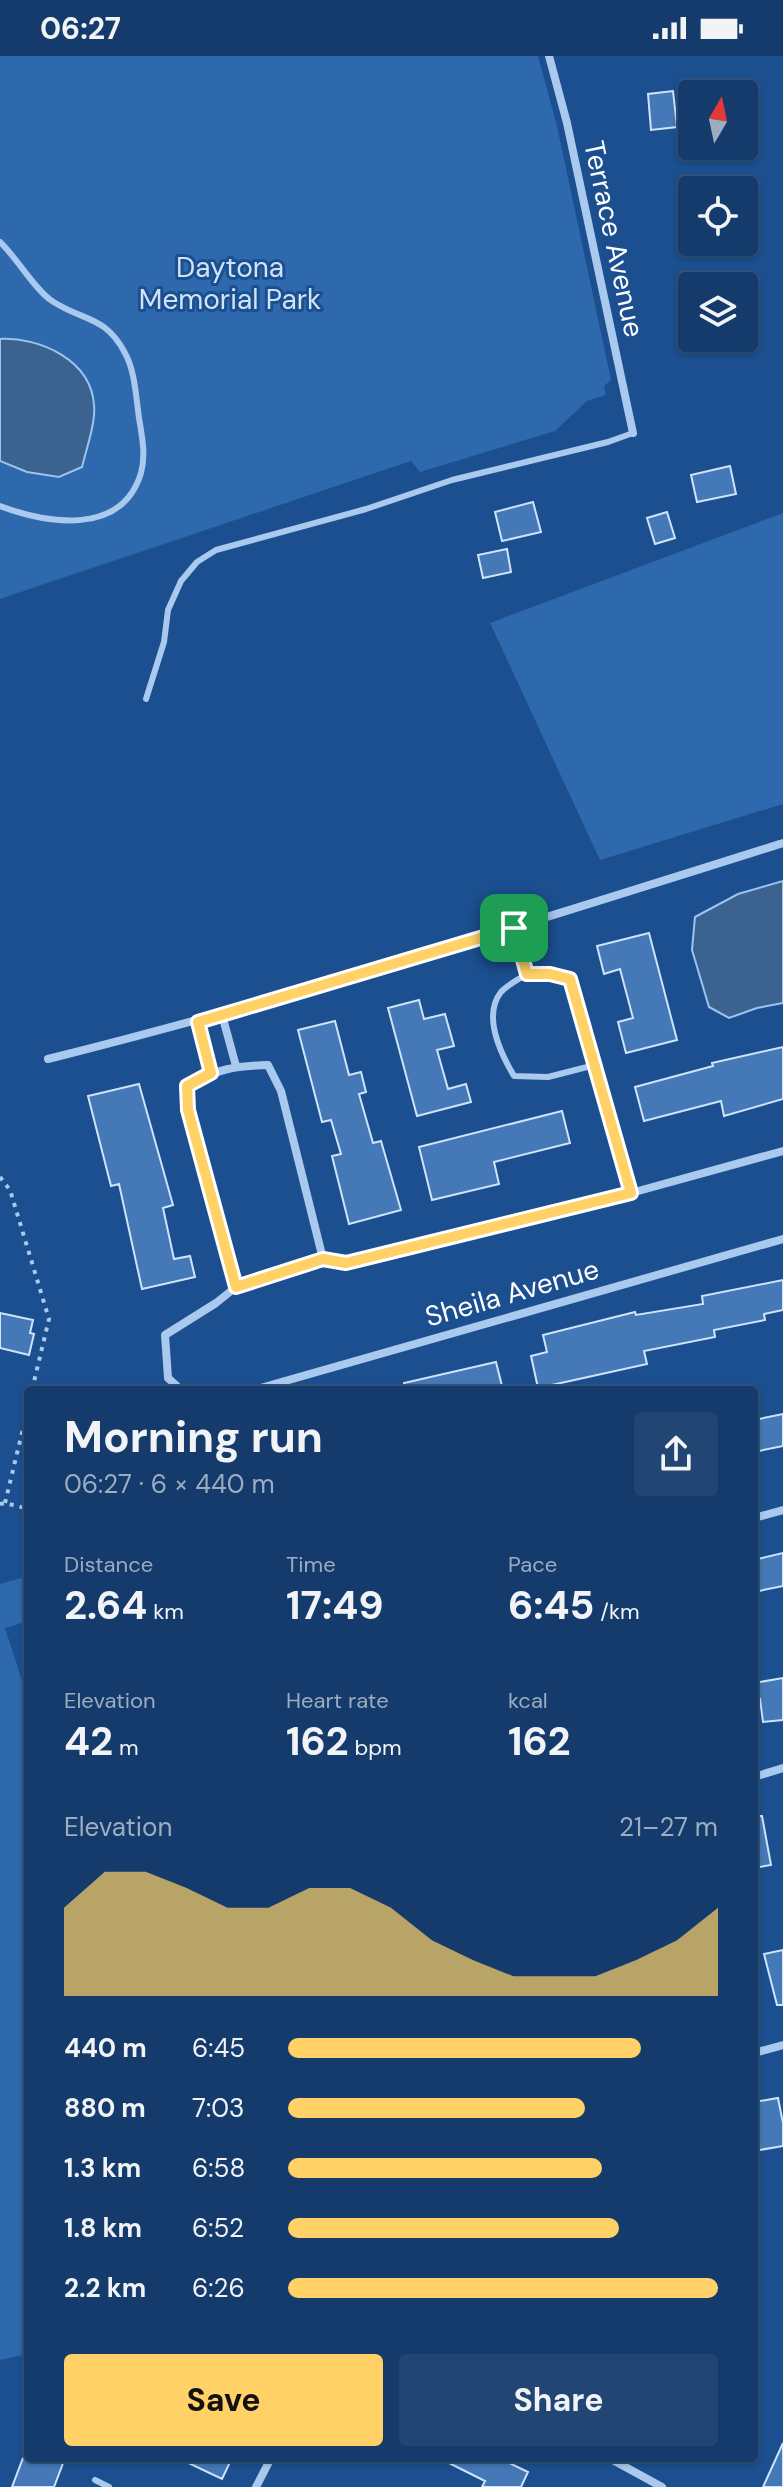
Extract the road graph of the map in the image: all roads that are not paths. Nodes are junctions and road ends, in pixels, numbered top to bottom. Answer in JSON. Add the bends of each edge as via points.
{"nodes":[{"id":1,"x":549,"y":56,"type":"edge"},
{"id":2,"x":0,"y":242,"type":"edge"},
{"id":3,"x":633,"y":433,"type":"joint"},
{"id":4,"x":0,"y":506,"type":"edge"},
{"id":5,"x":146,"y":699,"type":"dead end"},
{"id":6,"x":783,"y":843,"type":"edge"},
{"id":7,"x":514,"y":928,"type":"junction"},
{"id":8,"x":527,"y":974,"type":"junction"},
{"id":9,"x":222,"y":1015,"type":"junction"},
{"id":10,"x":198,"y":1022,"type":"junction"},
{"id":11,"x":48,"y":1059,"type":"dead end"},
{"id":12,"x":595,"y":1065,"type":"junction"},
{"id":13,"x":236,"y":1066,"type":"junction"},
{"id":14,"x":211,"y":1073,"type":"junction"},
{"id":15,"x":783,"y":1151,"type":"edge"},
{"id":16,"x":631,"y":1193,"type":"junction"},
{"id":17,"x":783,"y":1239,"type":"edge"},
{"id":18,"x":323,"y":1259,"type":"junction"},
{"id":19,"x":236,"y":1287,"type":"junction"},
{"id":20,"x":177,"y":1386,"type":"edge"},
{"id":21,"x":268,"y":1386,"type":"edge"},
{"id":22,"x":783,"y":1510,"type":"edge"},
{"id":23,"x":758,"y":1517,"type":"edge"},
{"id":24,"x":783,"y":1768,"type":"edge"},
{"id":25,"x":758,"y":1776,"type":"edge"},
{"id":26,"x":783,"y":2045,"type":"edge"},
{"id":27,"x":758,"y":2052,"type":"edge"},
{"id":28,"x":269,"y":2462,"type":"edge"},
{"id":29,"x":616,"y":2462,"type":"edge"},
{"id":30,"x":95,"y":2480,"type":"dead end"},
{"id":31,"x":109,"y":2487,"type":"edge"},
{"id":32,"x":256,"y":2487,"type":"edge"},
{"id":33,"x":662,"y":2487,"type":"edge"}],
"edges":[{"from":1,"to":3,"type":"street","name":"Terrace Avenue"},
{"from":2,"to":4,"type":"lane","via":[[51,301],[93,318],[126,354],[144,450],[141,473],[128,499],[108,515],[49,519]]},
{"from":3,"to":5,"type":"lane","via":[[216,550],[181,581],[168,610]]},
{"from":6,"to":7,"type":"street"},
{"from":7,"to":8,"type":"lane"},
{"from":7,"to":9,"type":"street"},
{"from":8,"to":12,"type":"lane","via":[[570,979]]},
{"from":8,"to":12,"type":"lane","via":[[501,992],[493,1011],[499,1049],[514,1076],[548,1077]]},
{"from":9,"to":10,"type":"street"},
{"from":9,"to":13,"type":"street"},
{"from":10,"to":11,"type":"street"},
{"from":10,"to":14,"type":"street"},
{"from":12,"to":16,"type":"lane"},
{"from":13,"to":14,"type":"street"},
{"from":13,"to":18,"type":"street","via":[[268,1065],[281,1091]]},
{"from":14,"to":19,"type":"street","via":[[187,1086],[188,1110]]},
{"from":15,"to":16,"type":"street"},
{"from":16,"to":18,"type":"street","via":[[346,1263]]},
{"from":17,"to":21,"type":"street","name":"Sheila Avenue"},
{"from":18,"to":19,"type":"street"},
{"from":19,"to":20,"type":"street","via":[[165,1335],[168,1378]]},
{"from":22,"to":23,"type":"street"},
{"from":24,"to":25,"type":"street"},
{"from":26,"to":27,"type":"street"},
{"from":28,"to":32,"type":"street"},
{"from":29,"to":33,"type":"street"},
{"from":30,"to":31,"type":"lane"}]}
